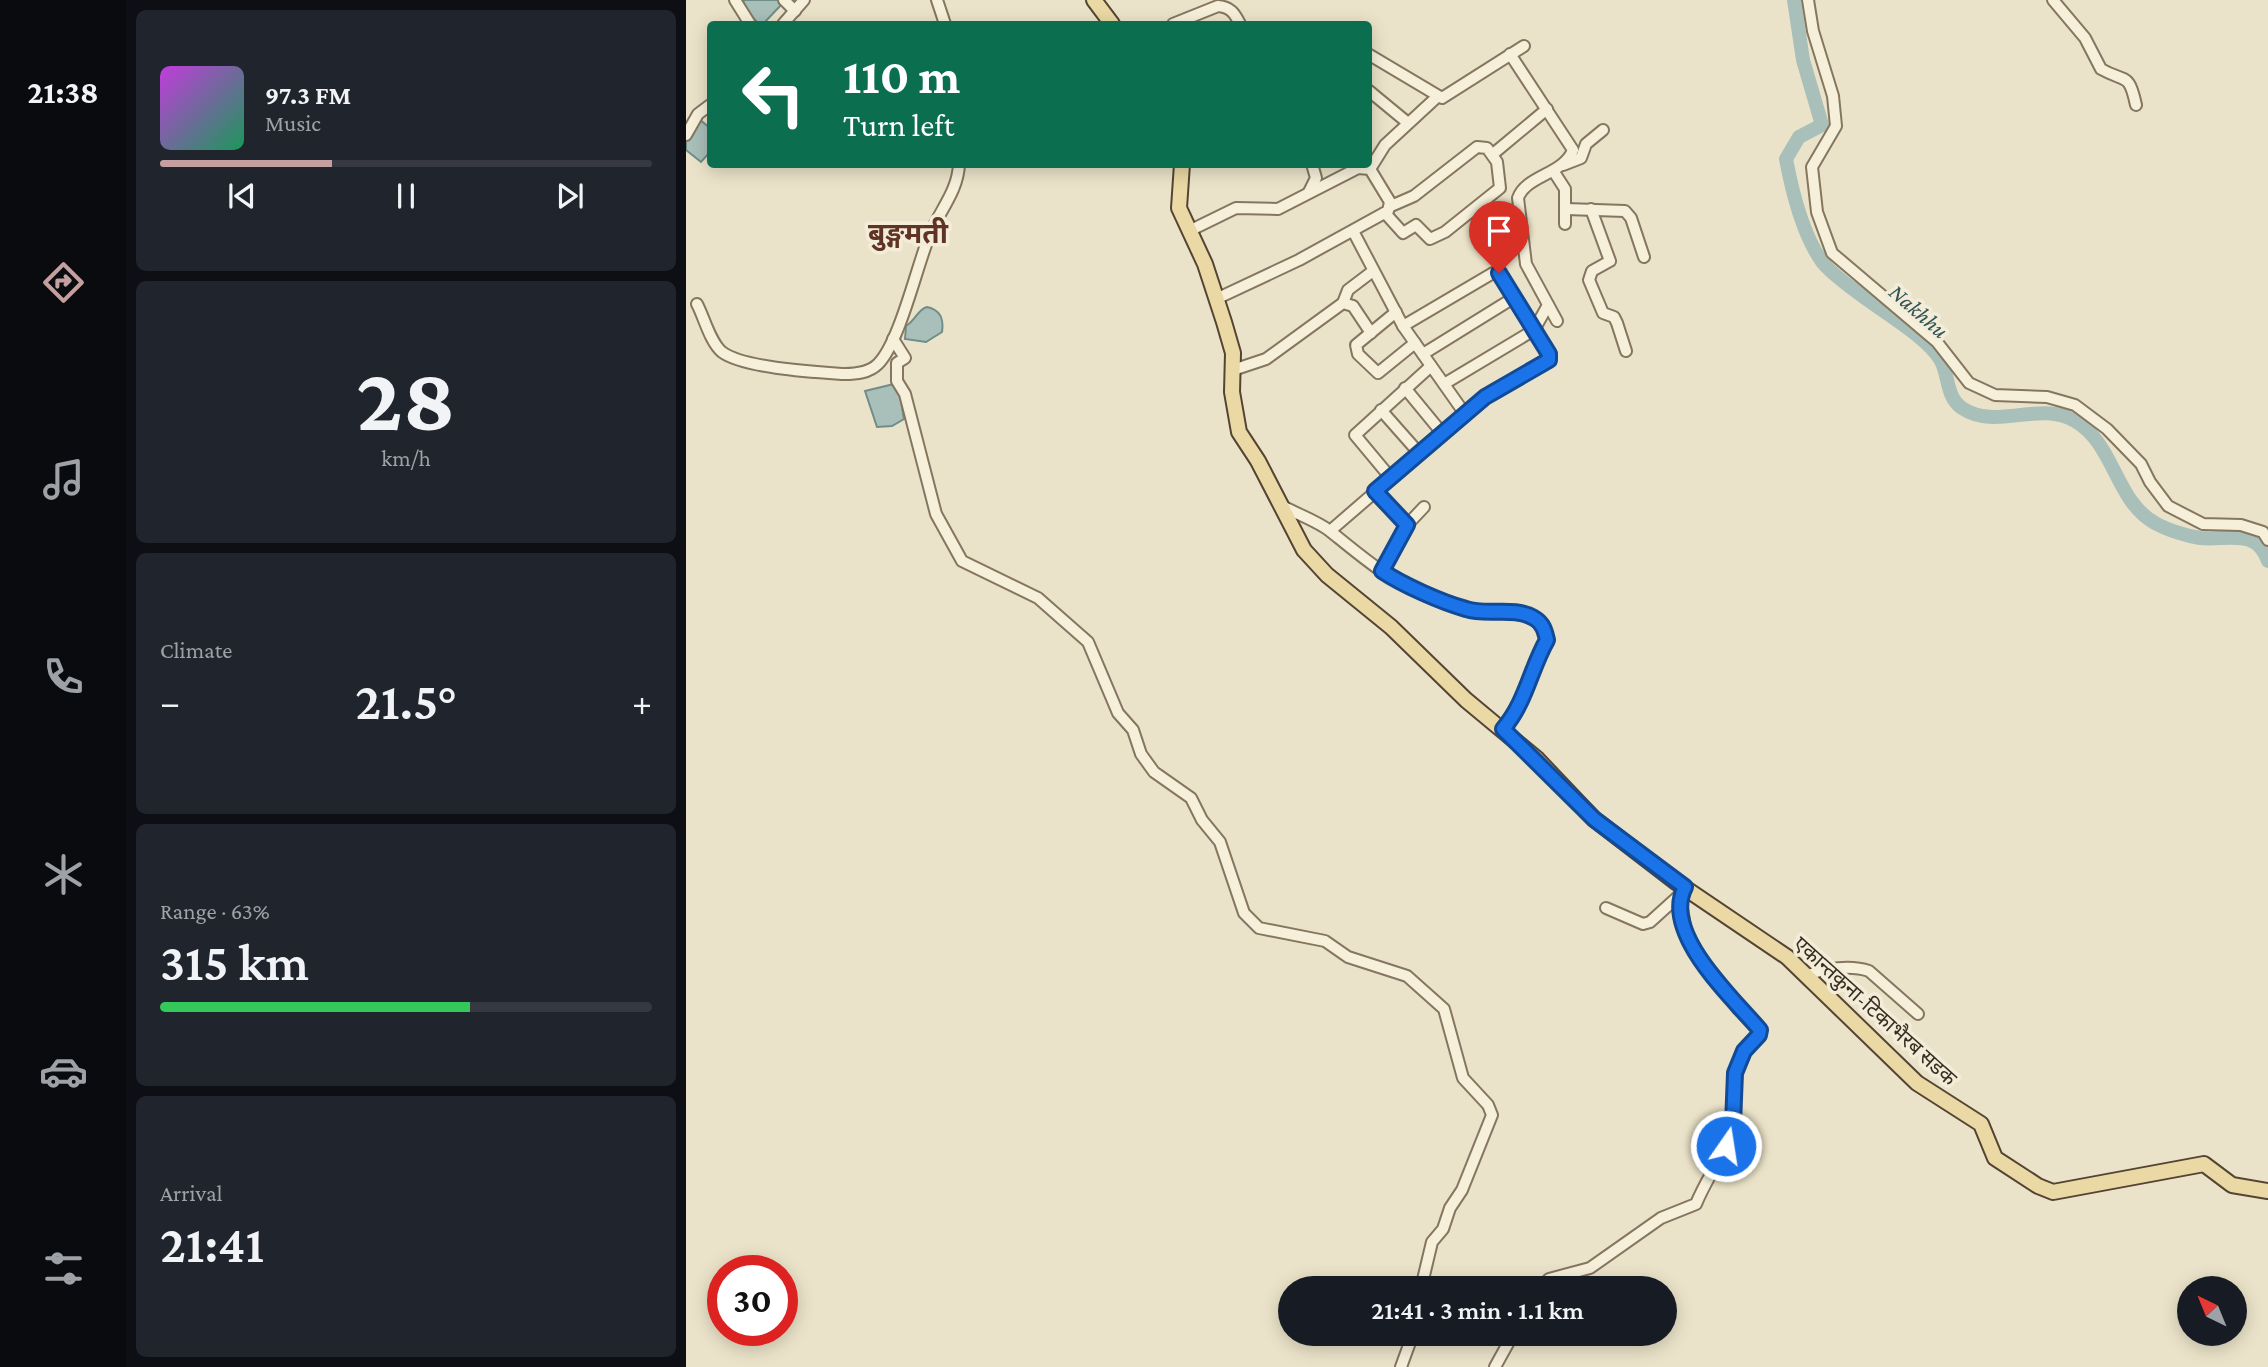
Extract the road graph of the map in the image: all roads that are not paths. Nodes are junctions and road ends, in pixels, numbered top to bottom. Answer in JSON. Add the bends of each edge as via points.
{"nodes":[{"id":1,"x":735,"y":0,"type":"edge"},
{"id":2,"x":784,"y":0,"type":"edge"},
{"id":3,"x":804,"y":0,"type":"edge"},
{"id":4,"x":937,"y":0,"type":"edge"},
{"id":5,"x":1094,"y":0,"type":"edge"},
{"id":6,"x":1808,"y":0,"type":"edge"},
{"id":7,"x":2053,"y":0,"type":"edge"},
{"id":8,"x":795,"y":11,"type":"junction"},
{"id":9,"x":748,"y":21,"type":"edge"},
{"id":10,"x":786,"y":21,"type":"edge"},
{"id":11,"x":944,"y":21,"type":"edge"},
{"id":12,"x":1110,"y":21,"type":"edge"},
{"id":13,"x":1180,"y":21,"type":"edge"},
{"id":14,"x":1238,"y":21,"type":"edge"},
{"id":15,"x":1524,"y":46,"type":"dead end"},
{"id":16,"x":1510,"y":54,"type":"junction"},
{"id":17,"x":1372,"y":56,"type":"edge"},
{"id":18,"x":1372,"y":95,"type":"edge"},
{"id":19,"x":1437,"y":97,"type":"junction"},
{"id":20,"x":2136,"y":105,"type":"dead end"},
{"id":21,"x":707,"y":107,"type":"edge"},
{"id":22,"x":1546,"y":109,"type":"junction"},
{"id":23,"x":1408,"y":123,"type":"junction"},
{"id":24,"x":1603,"y":130,"type":"dead end"},
{"id":25,"x":686,"y":135,"type":"edge"},
{"id":26,"x":1493,"y":154,"type":"junction"},
{"id":27,"x":1372,"y":166,"type":"edge"},
{"id":28,"x":958,"y":168,"type":"edge"},
{"id":29,"x":1182,"y":168,"type":"edge"},
{"id":30,"x":1313,"y":168,"type":"edge"},
{"id":31,"x":1370,"y":169,"type":"joint"},
{"id":32,"x":1558,"y":169,"type":"junction"},
{"id":33,"x":1309,"y":192,"type":"junction"},
{"id":34,"x":1566,"y":209,"type":"junction"},
{"id":35,"x":1591,"y":209,"type":"junction"},
{"id":36,"x":1388,"y":210,"type":"junction"},
{"id":37,"x":1565,"y":224,"type":"dead end"},
{"id":38,"x":1189,"y":231,"type":"junction"},
{"id":39,"x":1353,"y":231,"type":"junction"},
{"id":40,"x":1644,"y":257,"type":"dead end"},
{"id":41,"x":1373,"y":271,"type":"junction"},
{"id":42,"x":1515,"y":297,"type":"junction"},
{"id":43,"x":1216,"y":299,"type":"junction"},
{"id":44,"x":1343,"y":303,"type":"junction"},
{"id":45,"x":696,"y":304,"type":"dead end"},
{"id":46,"x":1548,"y":305,"type":"junction"},
{"id":47,"x":1395,"y":312,"type":"junction"},
{"id":48,"x":1558,"y":321,"type":"dead end"},
{"id":49,"x":1403,"y":326,"type":"junction"},
{"id":50,"x":1534,"y":330,"type":"junction"},
{"id":51,"x":1371,"y":332,"type":"junction"},
{"id":52,"x":893,"y":339,"type":"junction"},
{"id":53,"x":1415,"y":343,"type":"junction"},
{"id":54,"x":1626,"y":351,"type":"dead end"},
{"id":55,"x":1423,"y":354,"type":"junction"},
{"id":56,"x":1431,"y":366,"type":"junction"},
{"id":57,"x":1233,"y":370,"type":"junction"},
{"id":58,"x":1444,"y":384,"type":"junction"},
{"id":59,"x":1405,"y":388,"type":"junction"},
{"id":60,"x":1381,"y":410,"type":"junction"},
{"id":61,"x":1465,"y":414,"type":"junction"},
{"id":62,"x":1442,"y":433,"type":"junction"},
{"id":63,"x":1419,"y":453,"type":"junction"},
{"id":64,"x":1390,"y":477,"type":"junction"},
{"id":65,"x":1375,"y":491,"type":"junction"},
{"id":66,"x":1282,"y":506,"type":"junction"},
{"id":67,"x":1423,"y":508,"type":"dead end"},
{"id":68,"x":1407,"y":525,"type":"junction"},
{"id":69,"x":1330,"y":531,"type":"junction"},
{"id":70,"x":2268,"y":540,"type":"edge"},
{"id":71,"x":1382,"y":571,"type":"junction"},
{"id":72,"x":1503,"y":729,"type":"junction"},
{"id":73,"x":1680,"y":889,"type":"junction"},
{"id":74,"x":1605,"y":908,"type":"dead end"},
{"id":75,"x":1808,"y":975,"type":"junction"},
{"id":76,"x":1917,"y":1014,"type":"dead end"},
{"id":77,"x":2268,"y":1191,"type":"edge"},
{"id":78,"x":1424,"y":1276,"type":"edge"},
{"id":79,"x":1560,"y":1276,"type":"edge"},
{"id":80,"x":1409,"y":1346,"type":"edge"},
{"id":81,"x":1507,"y":1346,"type":"edge"},
{"id":82,"x":1401,"y":1367,"type":"edge"},
{"id":83,"x":1495,"y":1367,"type":"edge"}],
"edges":[{"from":1,"to":9,"type":"street"},
{"from":2,"to":8,"type":"street"},
{"from":3,"to":8,"type":"street"},
{"from":4,"to":11,"type":"street"},
{"from":5,"to":12,"type":"main road"},
{"from":6,"to":70,"type":"street","via":[[1833,96],[1836,126],[1812,167],[1817,212],[1832,253],[1937,342],[1969,383],[1995,396],[2047,397],[2075,405],[2141,464],[2168,506],[2203,524],[2241,525],[2263,532]]},
{"from":7,"to":20,"type":"street","via":[[2085,38],[2101,69],[2131,82]]},
{"from":8,"to":10,"type":"street"},
{"from":13,"to":14,"type":"street","via":[[1218,6],[1226,7]]},
{"from":15,"to":16,"type":"street"},
{"from":16,"to":19,"type":"street","via":[[1446,96]]},
{"from":16,"to":22,"type":"street"},
{"from":17,"to":19,"type":"street"},
{"from":18,"to":23,"type":"street"},
{"from":19,"to":23,"type":"street"},
{"from":21,"to":25,"type":"street"},
{"from":22,"to":26,"type":"street"},
{"from":22,"to":32,"type":"street","via":[[1573,150]]},
{"from":23,"to":27,"type":"street","via":[[1384,145]]},
{"from":24,"to":32,"type":"street","via":[[1586,144],[1581,158]]},
{"from":26,"to":36,"type":"street","via":[[1477,147],[1414,196]]},
{"from":26,"to":36,"type":"street","via":[[1500,188],[1445,232],[1430,239],[1416,225],[1403,233]]},
{"from":28,"to":52,"type":"street","via":[[950,200],[930,234]]},
{"from":29,"to":38,"type":"main road","name":"एकान्तकुना-टिकाभैरब सडक","via":[[1179,208]]},
{"from":30,"to":33,"type":"street","via":[[1316,178]]},
{"from":31,"to":33,"type":"street","via":[[1358,168]]},
{"from":31,"to":36,"type":"street","via":[[1385,190]]},
{"from":32,"to":34,"type":"street"},
{"from":32,"to":46,"type":"street","via":[[1523,188],[1518,198],[1525,264]]},
{"from":33,"to":38,"type":"street","via":[[1278,209],[1236,208]]},
{"from":34,"to":35,"type":"street"},
{"from":34,"to":37,"type":"street"},
{"from":35,"to":40,"type":"street","via":[[1622,209],[1629,214]]},
{"from":35,"to":54,"type":"street","via":[[1610,261],[1592,271],[1589,280],[1605,317],[1614,317]]},
{"from":36,"to":39,"type":"street"},
{"from":38,"to":43,"type":"main road","name":"एकान्तकुना-टिकाभैरब सडक"},
{"from":39,"to":41,"type":"street"},
{"from":39,"to":43,"type":"street"},
{"from":41,"to":44,"type":"street","via":[[1348,290]]},
{"from":41,"to":47,"type":"street"},
{"from":42,"to":49,"type":"street","via":[[1503,275],[1493,273]]},
{"from":42,"to":50,"type":"street"},
{"from":42,"to":55,"type":"street"},
{"from":43,"to":57,"type":"main road","name":"एकान्तकुना-टिकाभैरब सडक","via":[[1233,353]]},
{"from":44,"to":51,"type":"street","via":[[1353,306]]},
{"from":44,"to":57,"type":"street","via":[[1266,359]]},
{"from":45,"to":52,"type":"street","via":[[720,351],[754,365],[859,374],[877,366]]},
{"from":46,"to":48,"type":"street"},
{"from":46,"to":50,"type":"street"},
{"from":47,"to":49,"type":"street"},
{"from":47,"to":51,"type":"street"},
{"from":49,"to":53,"type":"street"},
{"from":50,"to":58,"type":"street"},
{"from":50,"to":61,"type":"street","via":[[1549,360]]},
{"from":51,"to":53,"type":"street","via":[[1355,349],[1378,373]]},
{"from":52,"to":78,"type":"street","via":[[905,358],[897,363],[897,381],[905,394],[936,514],[956,555],[1038,598],[1088,642],[1141,754],[1154,772],[1191,798],[1220,842],[1244,914],[1259,928],[1325,941],[1348,957],[1407,976],[1444,1009],[1463,1078],[1492,1115],[1462,1190],[1432,1242]]},
{"from":53,"to":55,"type":"street"},
{"from":55,"to":56,"type":"street"},
{"from":56,"to":58,"type":"street"},
{"from":56,"to":59,"type":"street"},
{"from":57,"to":66,"type":"main road","name":"एकान्तकुना-टिकाभैरब सडक","via":[[1231,392],[1239,432]]},
{"from":58,"to":61,"type":"street"},
{"from":59,"to":60,"type":"street"},
{"from":59,"to":62,"type":"street"},
{"from":60,"to":63,"type":"street"},
{"from":60,"to":64,"type":"street","via":[[1354,435]]},
{"from":61,"to":62,"type":"street"},
{"from":62,"to":63,"type":"street"},
{"from":63,"to":64,"type":"street"},
{"from":64,"to":65,"type":"street"},
{"from":65,"to":68,"type":"street"},
{"from":65,"to":69,"type":"street"},
{"from":66,"to":69,"type":"street"},
{"from":66,"to":72,"type":"main road","name":"एकान्तकुना-टिकाभैरब सडक","via":[[1304,550],[1327,575]]},
{"from":67,"to":68,"type":"street"},
{"from":68,"to":71,"type":"street"},
{"from":69,"to":71,"type":"street"},
{"from":71,"to":72,"type":"street","via":[[1468,610],[1516,612],[1544,626],[1547,640],[1525,696]]},
{"from":72,"to":73,"type":"main road","name":"एकान्तकुना-टिकाभैरब सडक","via":[[1594,819]]},
{"from":73,"to":74,"type":"street","via":[[1643,924]]},
{"from":73,"to":75,"type":"main road","name":"एकान्तकुना-टिकाभैरब सडक","via":[[1742,925]]},
{"from":73,"to":79,"type":"street","via":[[1688,942],[1738,1009],[1760,1030],[1735,1073],[1733,1124],[1696,1204],[1661,1218],[1590,1268]]},
{"from":75,"to":76,"type":"street","via":[[1822,969],[1869,971]]},
{"from":75,"to":77,"type":"main road","name":"एकान्तकुना-टिकाभैरब सडक","via":[[1917,1083],[1981,1124],[1995,1158],[2046,1191],[2204,1164],[2232,1185]]},
{"from":80,"to":82,"type":"street"},
{"from":81,"to":83,"type":"street"}]}
